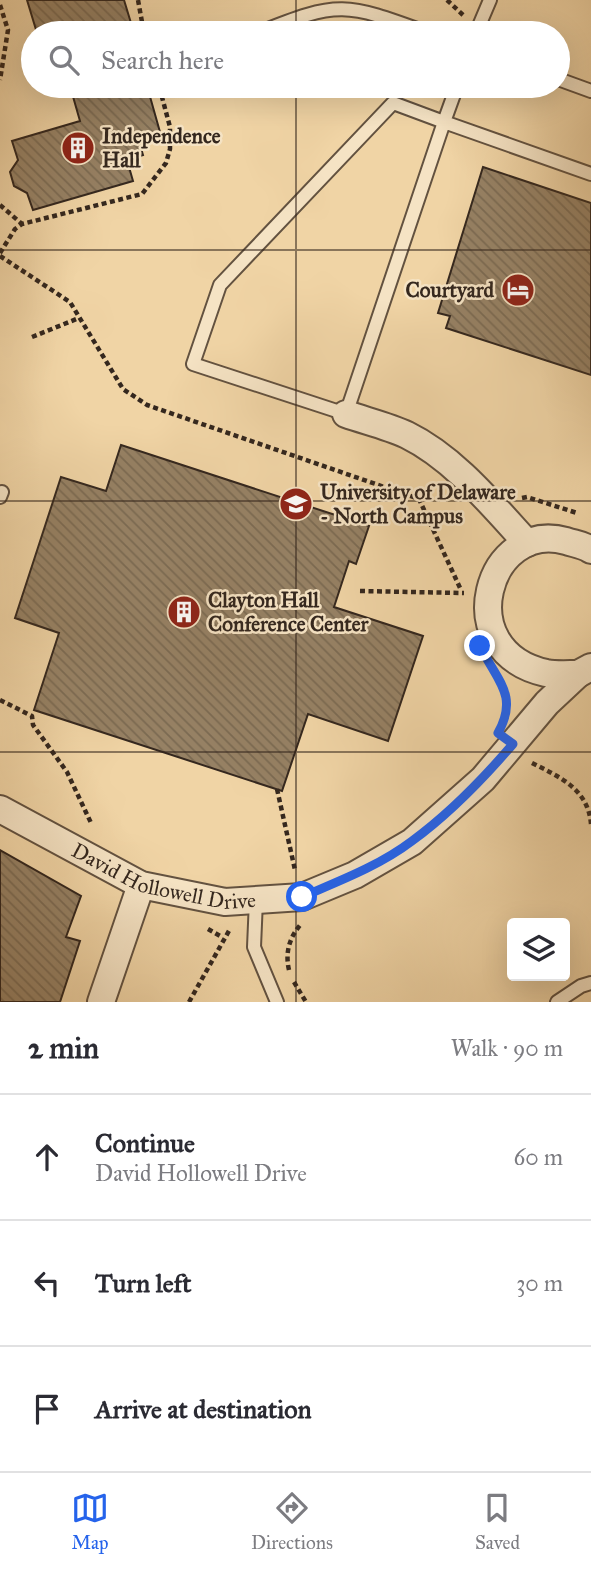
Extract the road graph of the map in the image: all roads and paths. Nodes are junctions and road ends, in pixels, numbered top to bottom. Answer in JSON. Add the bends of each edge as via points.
{"nodes":[{"id":1,"x":138,"y":0,"type":"edge"},
{"id":2,"x":490,"y":0,"type":"edge"},
{"id":3,"x":0,"y":5,"type":"edge"},
{"id":4,"x":142,"y":21,"type":"edge"},
{"id":5,"x":281,"y":21,"type":"edge"},
{"id":6,"x":394,"y":21,"type":"edge"},
{"id":7,"x":481,"y":21,"type":"edge"},
{"id":8,"x":0,"y":80,"type":"edge"},
{"id":9,"x":570,"y":83,"type":"edge"},
{"id":10,"x":591,"y":91,"type":"edge"},
{"id":11,"x":162,"y":98,"type":"edge"},
{"id":12,"x":453,"y":98,"type":"edge"},
{"id":13,"x":444,"y":122,"type":"junction"},
{"id":14,"x":591,"y":174,"type":"edge"},
{"id":15,"x":0,"y":205,"type":"edge"},
{"id":16,"x":22,"y":225,"type":"junction"},
{"id":17,"x":0,"y":254,"type":"edge"},
{"id":18,"x":79,"y":318,"type":"junction"},
{"id":19,"x":32,"y":337,"type":"dead end"},
{"id":20,"x":346,"y":414,"type":"junction"},
{"id":21,"x":527,"y":542,"type":"junction"},
{"id":22,"x":591,"y":550,"type":"edge"},
{"id":23,"x":466,"y":607,"type":"dead end"},
{"id":24,"x":585,"y":671,"type":"edge"},
{"id":25,"x":499,"y":682,"type":"dead end"},
{"id":26,"x":0,"y":699,"type":"edge"},
{"id":27,"x":513,"y":744,"type":"junction"},
{"id":28,"x":0,"y":809,"type":"edge"},
{"id":29,"x":591,"y":824,"type":"edge"},
{"id":30,"x":92,"y":859,"type":"junction"},
{"id":31,"x":141,"y":885,"type":"junction"},
{"id":32,"x":256,"y":900,"type":"junction"},
{"id":33,"x":591,"y":983,"type":"edge"},
{"id":34,"x":101,"y":1002,"type":"edge"},
{"id":35,"x":277,"y":1002,"type":"edge"},
{"id":36,"x":557,"y":1002,"type":"edge"}],
"edges":[{"from":1,"to":4,"type":"path"},
{"from":2,"to":7,"type":"lane"},
{"from":3,"to":8,"type":"path","via":[[8,30]]},
{"from":5,"to":6,"type":"lane","via":[[307,7],[339,2]]},
{"from":9,"to":10,"type":"lane"},
{"from":11,"to":16,"type":"path","via":[[170,149],[166,163],[142,194]]},
{"from":12,"to":13,"type":"lane"},
{"from":13,"to":14,"type":"lane"},
{"from":13,"to":20,"type":"lane"},
{"from":13,"to":20,"type":"lane","via":[[393,103],[220,285],[193,364]]},
{"from":15,"to":16,"type":"path"},
{"from":16,"to":17,"type":"path"},
{"from":17,"to":18,"type":"path","via":[[70,302]]},
{"from":18,"to":19,"type":"path"},
{"from":18,"to":23,"type":"path","via":[[123,388],[147,405],[419,499]]},
{"from":20,"to":21,"type":"street","via":[[407,435],[432,452],[480,492]]},
{"from":21,"to":22,"type":"street","via":[[550,537]]},
{"from":21,"to":24,"type":"street","via":[[505,560],[492,582],[486,608],[492,634],[506,653],[529,667],[548,673]]},
{"from":24,"to":27,"type":"street","name":"David Hollowell Drive","via":[[547,703]]},
{"from":25,"to":27,"type":"path","via":[[506,692],[509,714],[498,733]]},
{"from":26,"to":30,"type":"path","via":[[32,716],[33,725],[66,772],[100,844]]},
{"from":27,"to":29,"type":"path","via":[[531,762],[572,783],[590,811]]},
{"from":27,"to":32,"type":"street","name":"David Hollowell Drive","via":[[483,779],[412,842],[355,875],[302,897]]},
{"from":28,"to":30,"type":"street","name":"David Hollowell Drive"},
{"from":30,"to":31,"type":"street","name":"David Hollowell Drive"},
{"from":31,"to":32,"type":"street","name":"David Hollowell Drive","via":[[225,902]]},
{"from":31,"to":34,"type":"street"},
{"from":32,"to":35,"type":"lane","via":[[254,947]]},
{"from":33,"to":36,"type":"lane"}]}
